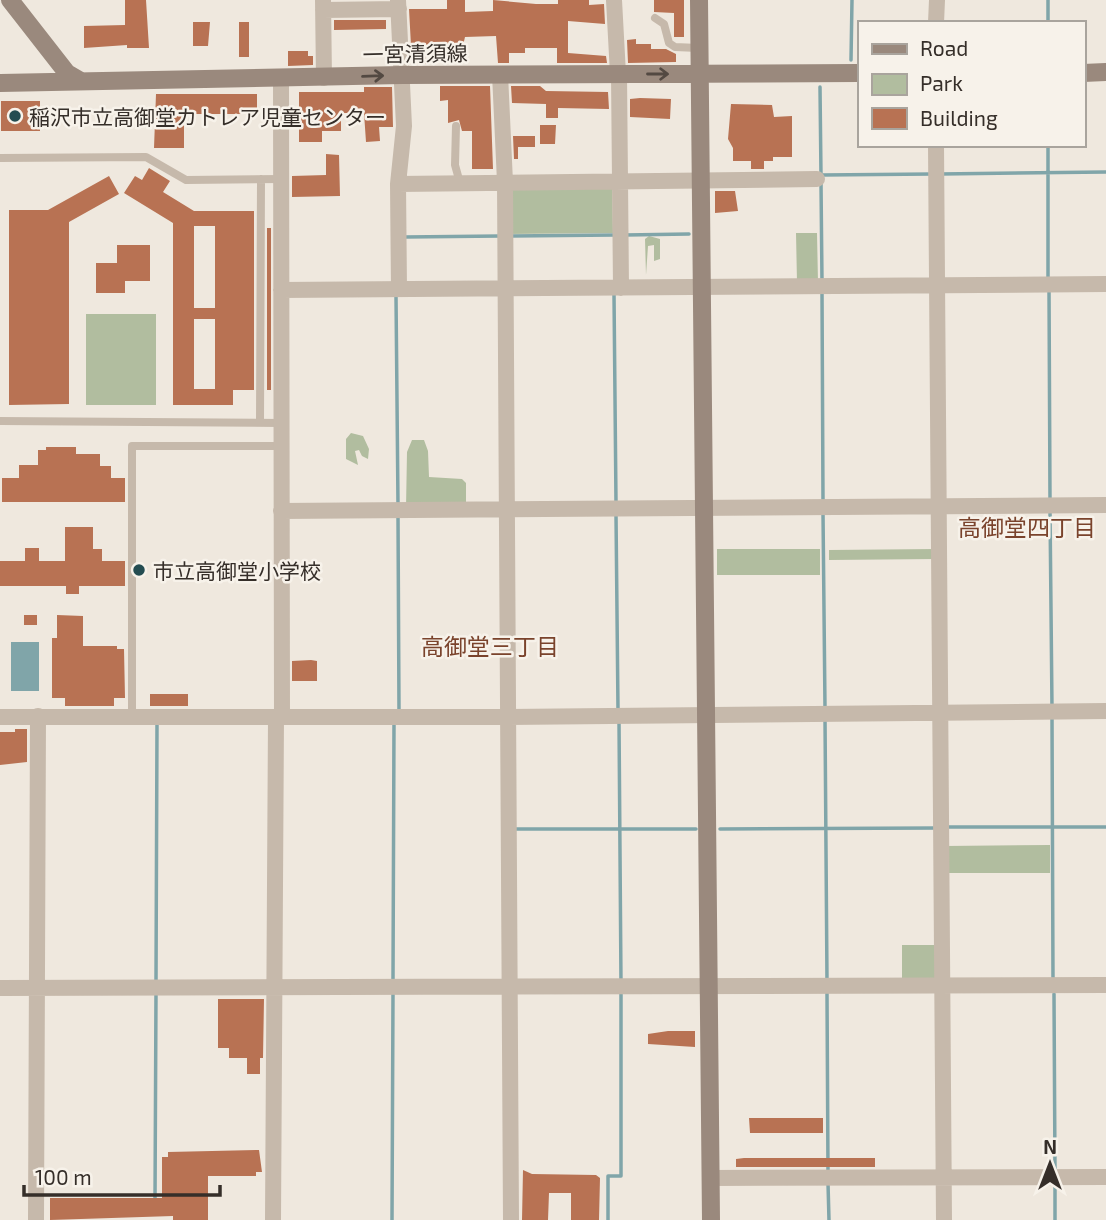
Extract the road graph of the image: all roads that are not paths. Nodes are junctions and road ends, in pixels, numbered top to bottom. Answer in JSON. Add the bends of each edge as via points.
{"nodes":[{"id":1,"x":10,"y":0,"type":"edge"},
{"id":2,"x":614,"y":0,"type":"edge"},
{"id":3,"x":699,"y":0,"type":"edge"},
{"id":4,"x":937,"y":0,"type":"edge"},
{"id":5,"x":323,"y":5,"type":"edge"},
{"id":6,"x":399,"y":5,"type":"edge"},
{"id":7,"x":655,"y":18,"type":"dead end"},
{"id":8,"x":936,"y":21,"type":"edge"},
{"id":9,"x":698,"y":48,"type":"junction"},
{"id":10,"x":1085,"y":72,"type":"edge"},
{"id":11,"x":1106,"y":72,"type":"edge"},
{"id":12,"x":858,"y":73,"type":"edge"},
{"id":13,"x":500,"y":74,"type":"junction"},
{"id":14,"x":618,"y":74,"type":"junction"},
{"id":15,"x":697,"y":74,"type":"junction"},
{"id":16,"x":402,"y":75,"type":"junction"},
{"id":17,"x":324,"y":78,"type":"junction"},
{"id":18,"x":281,"y":79,"type":"junction"},
{"id":19,"x":79,"y":80,"type":"junction"},
{"id":20,"x":0,"y":83,"type":"edge"},
{"id":21,"x":456,"y":125,"type":"dead end"},
{"id":22,"x":936,"y":147,"type":"edge"},
{"id":23,"x":0,"y":158,"type":"edge"},
{"id":24,"x":281,"y":179,"type":"junction"},
{"id":25,"x":817,"y":179,"type":"dead end"},
{"id":26,"x":261,"y":180,"type":"junction"},
{"id":27,"x":701,"y":180,"type":"junction"},
{"id":28,"x":619,"y":181,"type":"junction"},
{"id":29,"x":505,"y":182,"type":"junction"},
{"id":30,"x":460,"y":183,"type":"junction"},
{"id":31,"x":398,"y":184,"type":"junction"},
{"id":32,"x":1106,"y":284,"type":"edge"},
{"id":33,"x":937,"y":285,"type":"junction"},
{"id":34,"x":703,"y":287,"type":"junction"},
{"id":35,"x":505,"y":288,"type":"junction"},
{"id":36,"x":621,"y":288,"type":"junction"},
{"id":37,"x":399,"y":289,"type":"junction"},
{"id":38,"x":281,"y":290,"type":"junction"},
{"id":39,"x":0,"y":421,"type":"edge"},
{"id":40,"x":260,"y":423,"type":"junction"},
{"id":41,"x":281,"y":423,"type":"junction"},
{"id":42,"x":281,"y":446,"type":"junction"},
{"id":43,"x":1106,"y":505,"type":"edge"},
{"id":44,"x":939,"y":507,"type":"junction"},
{"id":45,"x":705,"y":508,"type":"junction"},
{"id":46,"x":506,"y":509,"type":"junction"},
{"id":47,"x":281,"y":511,"type":"junction"},
{"id":48,"x":1106,"y":711,"type":"edge"},
{"id":49,"x":941,"y":712,"type":"junction"},
{"id":50,"x":706,"y":714,"type":"junction"},
{"id":51,"x":38,"y":716,"type":"junction"},
{"id":52,"x":0,"y":717,"type":"edge"},
{"id":53,"x":132,"y":717,"type":"junction"},
{"id":54,"x":279,"y":717,"type":"junction"},
{"id":55,"x":507,"y":717,"type":"junction"},
{"id":56,"x":1106,"y":985,"type":"edge"},
{"id":57,"x":943,"y":986,"type":"junction"},
{"id":58,"x":709,"y":987,"type":"junction"},
{"id":59,"x":0,"y":988,"type":"edge"},
{"id":60,"x":37,"y":988,"type":"junction"},
{"id":61,"x":510,"y":988,"type":"junction"},
{"id":62,"x":274,"y":989,"type":"junction"},
{"id":63,"x":944,"y":1177,"type":"junction"},
{"id":64,"x":1106,"y":1177,"type":"edge"},
{"id":65,"x":711,"y":1178,"type":"junction"},
{"id":66,"x":36,"y":1220,"type":"edge"},
{"id":67,"x":273,"y":1220,"type":"edge"},
{"id":68,"x":511,"y":1220,"type":"edge"},
{"id":69,"x":712,"y":1220,"type":"edge"},
{"id":70,"x":944,"y":1220,"type":"edge"}],
"edges":[{"from":1,"to":19,"type":"street","via":[[68,73]]},
{"from":2,"to":14,"type":"street"},
{"from":3,"to":9,"type":"street"},
{"from":4,"to":8,"type":"street"},
{"from":5,"to":6,"type":"street"},
{"from":5,"to":17,"type":"street"},
{"from":6,"to":16,"type":"street"},
{"from":7,"to":9,"type":"lane","via":[[664,24],[669,43]]},
{"from":9,"to":15,"type":"street"},
{"from":10,"to":11,"type":"street"},
{"from":12,"to":15,"type":"street","name":"一宮清須線"},
{"from":13,"to":14,"type":"street","name":"一宮清須線"},
{"from":13,"to":16,"type":"street","name":"一宮清須線"},
{"from":13,"to":29,"type":"street"},
{"from":14,"to":15,"type":"street","name":"一宮清須線","one_way":true},
{"from":14,"to":28,"type":"street"},
{"from":15,"to":27,"type":"street"},
{"from":17,"to":16,"type":"street","name":"一宮清須線","one_way":true},
{"from":16,"to":31,"type":"street","via":[[404,126]]},
{"from":17,"to":18,"type":"street","name":"一宮清須線"},
{"from":18,"to":19,"type":"street","name":"一宮清須線"},
{"from":18,"to":24,"type":"street"},
{"from":19,"to":20,"type":"street","name":"一宮清須線"},
{"from":21,"to":30,"type":"lane","via":[[455,165]]},
{"from":22,"to":33,"type":"street"},
{"from":23,"to":26,"type":"lane","via":[[146,157],[186,180]]},
{"from":24,"to":26,"type":"lane"},
{"from":24,"to":38,"type":"street"},
{"from":25,"to":27,"type":"street"},
{"from":26,"to":40,"type":"lane"},
{"from":27,"to":28,"type":"street"},
{"from":27,"to":34,"type":"street"},
{"from":28,"to":29,"type":"street"},
{"from":28,"to":36,"type":"street"},
{"from":29,"to":30,"type":"street"},
{"from":29,"to":35,"type":"street"},
{"from":30,"to":31,"type":"street"},
{"from":31,"to":37,"type":"street"},
{"from":32,"to":33,"type":"street"},
{"from":33,"to":34,"type":"street"},
{"from":33,"to":44,"type":"street"},
{"from":34,"to":36,"type":"street"},
{"from":34,"to":45,"type":"street"},
{"from":35,"to":36,"type":"street"},
{"from":35,"to":37,"type":"street"},
{"from":35,"to":46,"type":"street"},
{"from":37,"to":38,"type":"street"},
{"from":38,"to":41,"type":"street"},
{"from":39,"to":40,"type":"lane"},
{"from":40,"to":41,"type":"lane"},
{"from":41,"to":42,"type":"street"},
{"from":42,"to":47,"type":"street"},
{"from":42,"to":53,"type":"lane","via":[[132,446]]},
{"from":43,"to":44,"type":"street"},
{"from":44,"to":45,"type":"street"},
{"from":44,"to":49,"type":"street"},
{"from":45,"to":46,"type":"street"},
{"from":45,"to":50,"type":"street"},
{"from":46,"to":47,"type":"street"},
{"from":46,"to":55,"type":"street"},
{"from":47,"to":54,"type":"street"},
{"from":48,"to":49,"type":"street"},
{"from":49,"to":50,"type":"street"},
{"from":49,"to":57,"type":"street"},
{"from":50,"to":55,"type":"street"},
{"from":50,"to":58,"type":"street"},
{"from":51,"to":52,"type":"street"},
{"from":51,"to":53,"type":"street"},
{"from":51,"to":60,"type":"street"},
{"from":53,"to":54,"type":"street"},
{"from":54,"to":55,"type":"street"},
{"from":54,"to":62,"type":"street"},
{"from":55,"to":61,"type":"street"},
{"from":56,"to":57,"type":"street"},
{"from":57,"to":58,"type":"street"},
{"from":57,"to":63,"type":"street"},
{"from":58,"to":61,"type":"street"},
{"from":58,"to":65,"type":"street"},
{"from":59,"to":60,"type":"street"},
{"from":60,"to":62,"type":"street"},
{"from":60,"to":66,"type":"street"},
{"from":61,"to":62,"type":"street"},
{"from":61,"to":68,"type":"street"},
{"from":62,"to":67,"type":"street"},
{"from":63,"to":64,"type":"street"},
{"from":63,"to":65,"type":"street"},
{"from":63,"to":70,"type":"street"},
{"from":65,"to":69,"type":"street"}]}
